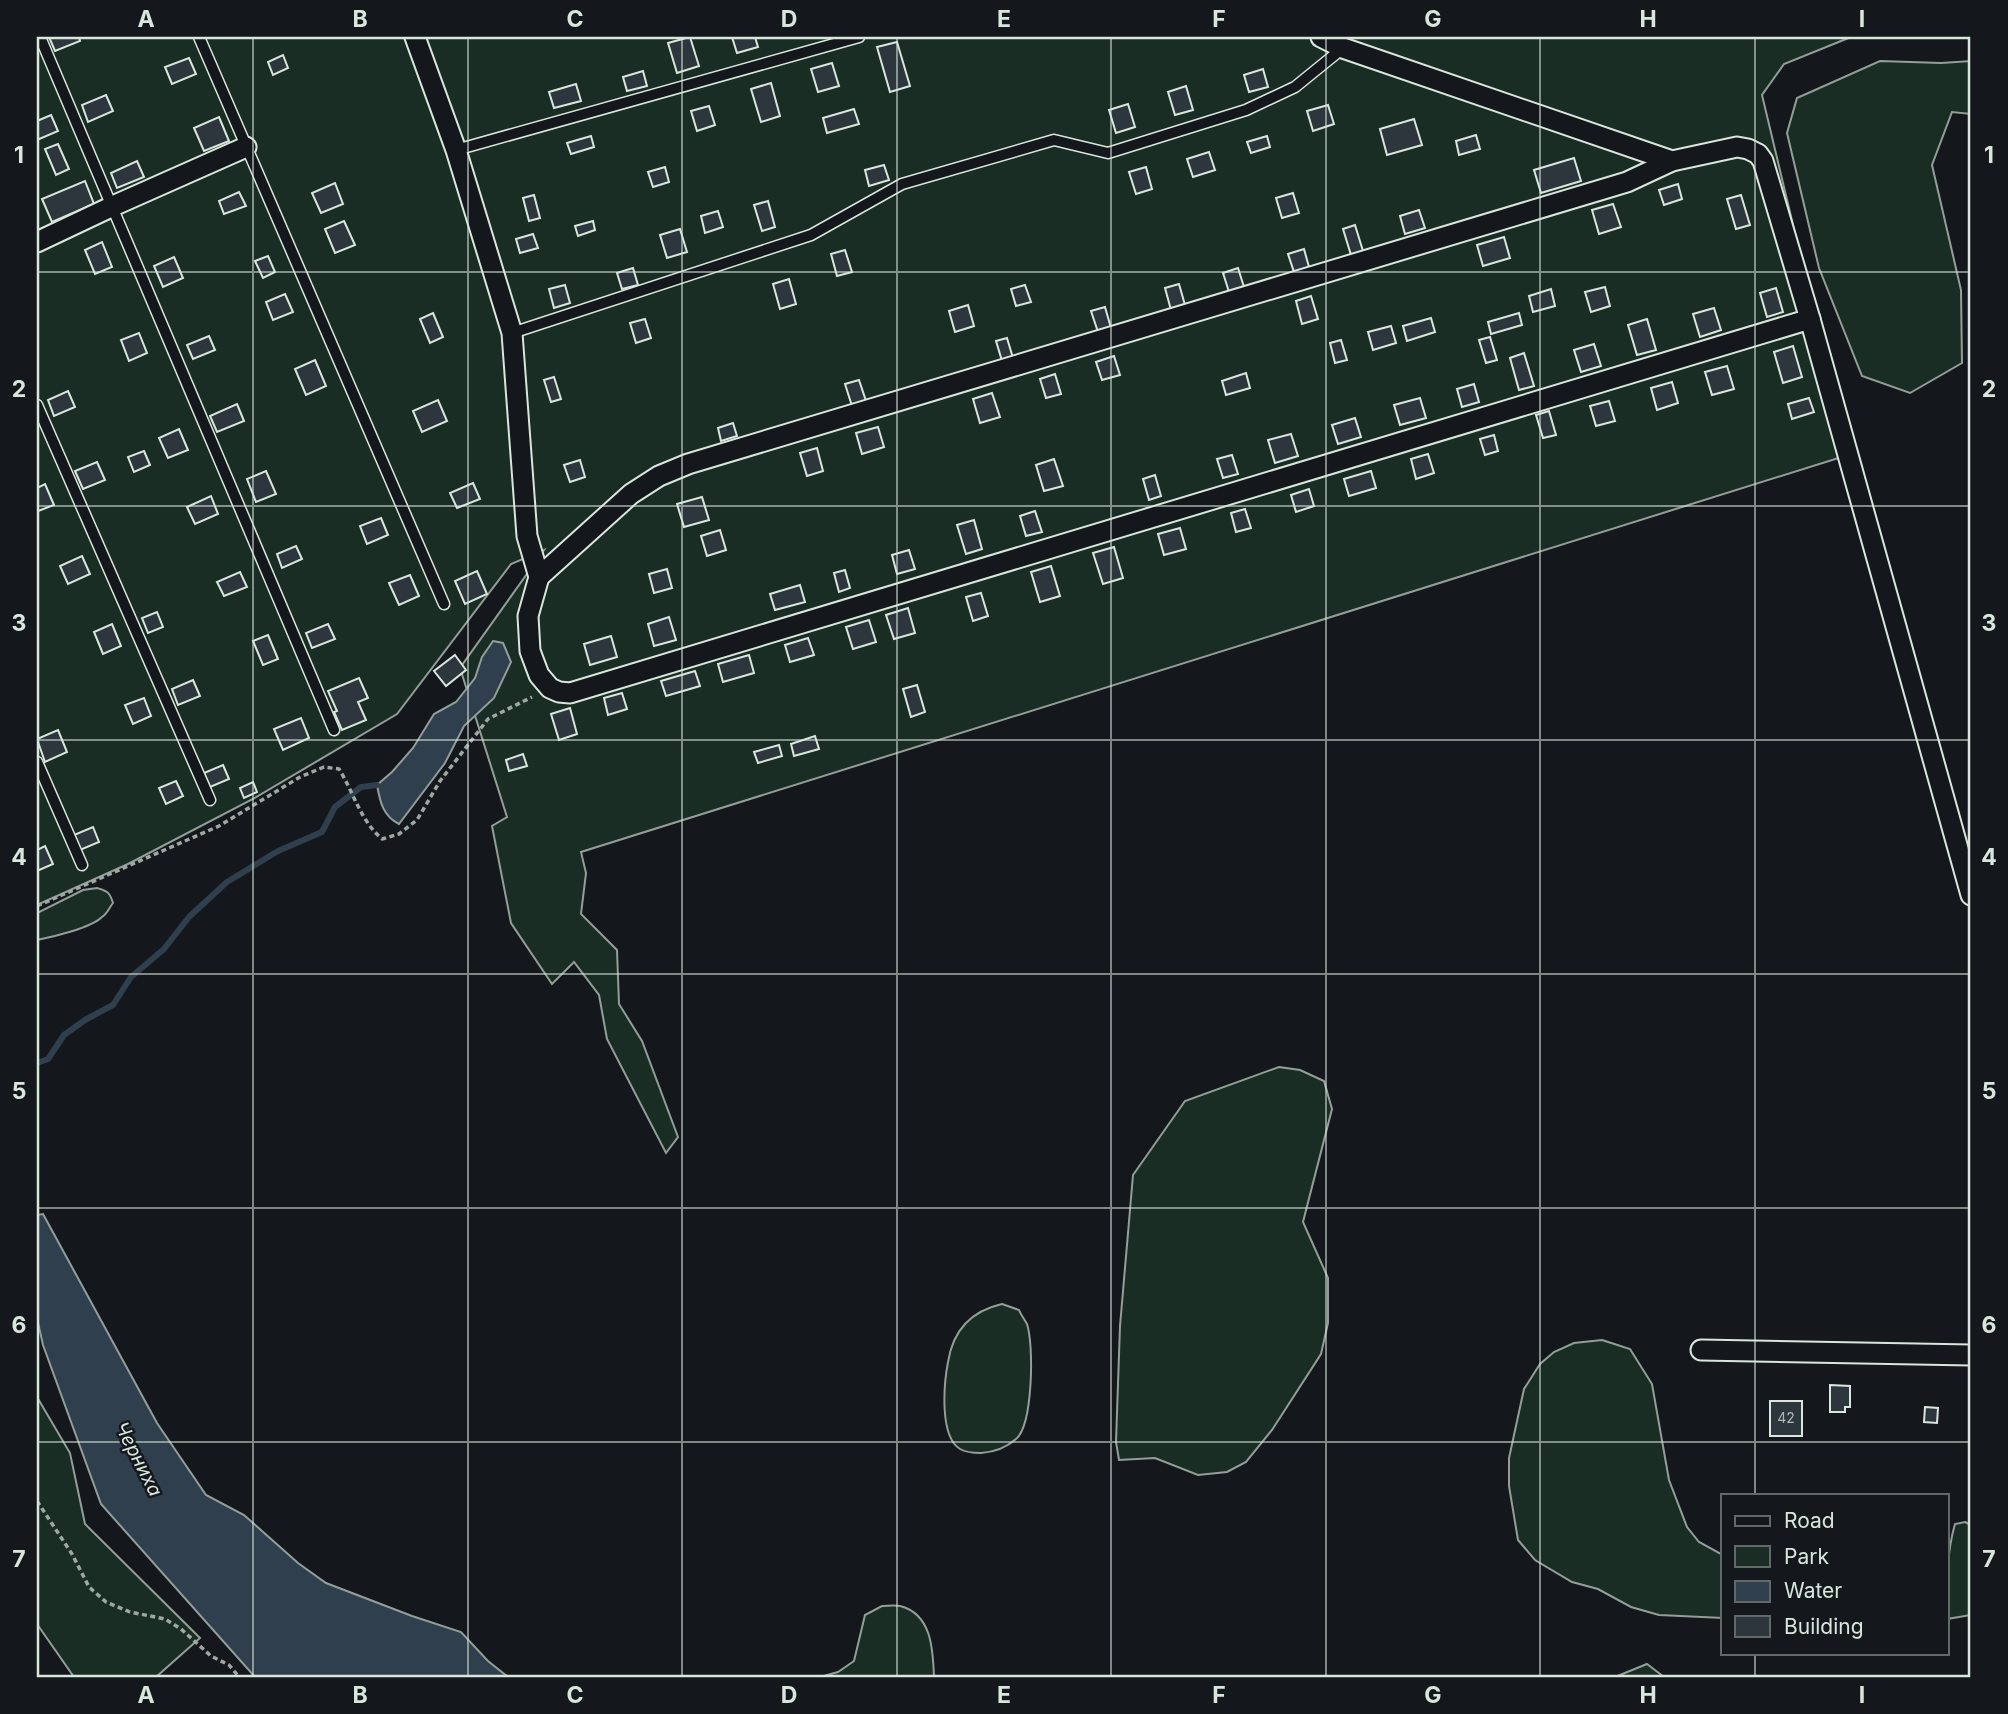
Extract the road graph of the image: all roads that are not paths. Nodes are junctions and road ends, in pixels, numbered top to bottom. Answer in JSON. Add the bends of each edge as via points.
{"nodes":[{"id":1,"x":40,"y":37,"type":"edge"},
{"id":2,"x":199,"y":37,"type":"edge"},
{"id":3,"x":415,"y":37,"type":"edge"},
{"id":4,"x":859,"y":37,"type":"edge"},
{"id":5,"x":1321,"y":37,"type":"edge"},
{"id":6,"x":1343,"y":48,"type":"junction"},
{"id":7,"x":246,"y":147,"type":"junction"},
{"id":8,"x":456,"y":150,"type":"junction"},
{"id":9,"x":1672,"y":161,"type":"junction"},
{"id":10,"x":113,"y":206,"type":"junction"},
{"id":11,"x":37,"y":242,"type":"edge"},
{"id":12,"x":1810,"y":319,"type":"junction"},
{"id":13,"x":512,"y":333,"type":"junction"},
{"id":14,"x":37,"y":405,"type":"edge"},
{"id":15,"x":539,"y":577,"type":"junction"},
{"id":16,"x":444,"y":604,"type":"dead end"},
{"id":17,"x":334,"y":730,"type":"dead end"},
{"id":18,"x":37,"y":762,"type":"edge"},
{"id":19,"x":210,"y":800,"type":"dead end"},
{"id":20,"x":82,"y":865,"type":"dead end"},
{"id":21,"x":1971,"y":895,"type":"edge"},
{"id":22,"x":1701,"y":1350,"type":"dead end"},
{"id":23,"x":1971,"y":1355,"type":"edge"}],
"edges":[{"from":1,"to":10,"type":"lane"},
{"from":2,"to":7,"type":"lane"},
{"from":3,"to":8,"type":"street"},
{"from":4,"to":8,"type":"lane"},
{"from":5,"to":6,"type":"street"},
{"from":6,"to":9,"type":"street"},
{"from":6,"to":13,"type":"lane","via":[[1295,88],[1246,110],[1108,153],[1054,140],[902,184],[811,235]]},
{"from":7,"to":10,"type":"street"},
{"from":7,"to":16,"type":"lane"},
{"from":8,"to":13,"type":"street"},
{"from":9,"to":12,"type":"street","via":[[1737,147],[1758,154]]},
{"from":9,"to":15,"type":"street","via":[[1627,182],[688,464],[631,494]]},
{"from":10,"to":11,"type":"street"},
{"from":10,"to":17,"type":"lane"},
{"from":12,"to":15,"type":"street","via":[[570,692],[550,688],[530,652],[528,616]]},
{"from":12,"to":21,"type":"street"},
{"from":13,"to":15,"type":"street","via":[[527,536]]},
{"from":14,"to":19,"type":"lane"},
{"from":18,"to":20,"type":"lane"},
{"from":22,"to":23,"type":"street"}]}
